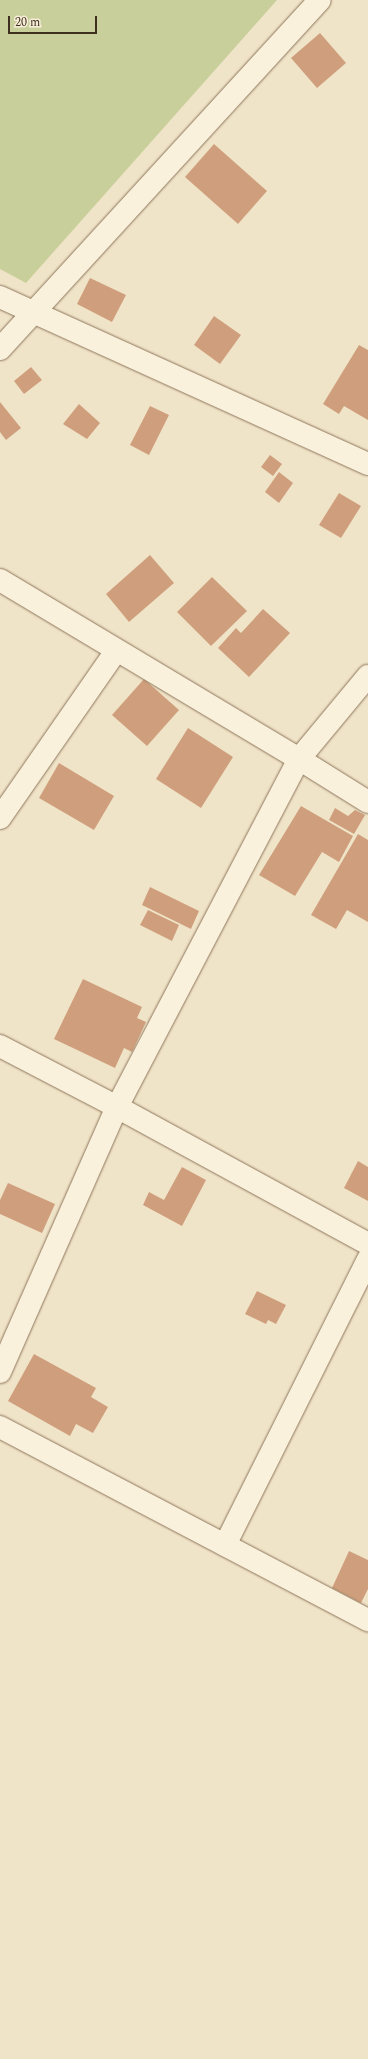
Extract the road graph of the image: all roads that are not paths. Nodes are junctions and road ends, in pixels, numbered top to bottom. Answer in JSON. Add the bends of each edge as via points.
{"nodes":[{"id":1,"x":320,"y":0,"type":"edge"},
{"id":2,"x":0,"y":297,"type":"edge"},
{"id":3,"x":34,"y":312,"type":"junction"},
{"id":4,"x":0,"y":350,"type":"edge"},
{"id":5,"x":368,"y":464,"type":"edge"},
{"id":6,"x":0,"y":580,"type":"edge"},
{"id":7,"x":116,"y":651,"type":"junction"},
{"id":8,"x":368,"y":676,"type":"edge"},
{"id":9,"x":299,"y":759,"type":"junction"},
{"id":10,"x":368,"y":802,"type":"edge"},
{"id":11,"x":0,"y":818,"type":"edge"},
{"id":12,"x":0,"y":1046,"type":"edge"},
{"id":13,"x":117,"y":1106,"type":"junction"},
{"id":14,"x":368,"y":1244,"type":"edge"},
{"id":15,"x":368,"y":1259,"type":"edge"},
{"id":16,"x":0,"y":1372,"type":"edge"},
{"id":17,"x":0,"y":1427,"type":"edge"},
{"id":18,"x":225,"y":1546,"type":"junction"},
{"id":19,"x":368,"y":1620,"type":"edge"}],
"edges":[{"from":1,"to":3,"type":"street"},
{"from":2,"to":3,"type":"street"},
{"from":3,"to":4,"type":"street"},
{"from":3,"to":5,"type":"street"},
{"from":6,"to":7,"type":"street"},
{"from":7,"to":9,"type":"street"},
{"from":7,"to":11,"type":"street"},
{"from":8,"to":9,"type":"street"},
{"from":9,"to":10,"type":"street"},
{"from":9,"to":13,"type":"street"},
{"from":12,"to":13,"type":"street"},
{"from":13,"to":14,"type":"street"},
{"from":13,"to":16,"type":"street"},
{"from":15,"to":18,"type":"street"},
{"from":17,"to":18,"type":"street"},
{"from":18,"to":19,"type":"street"}]}
